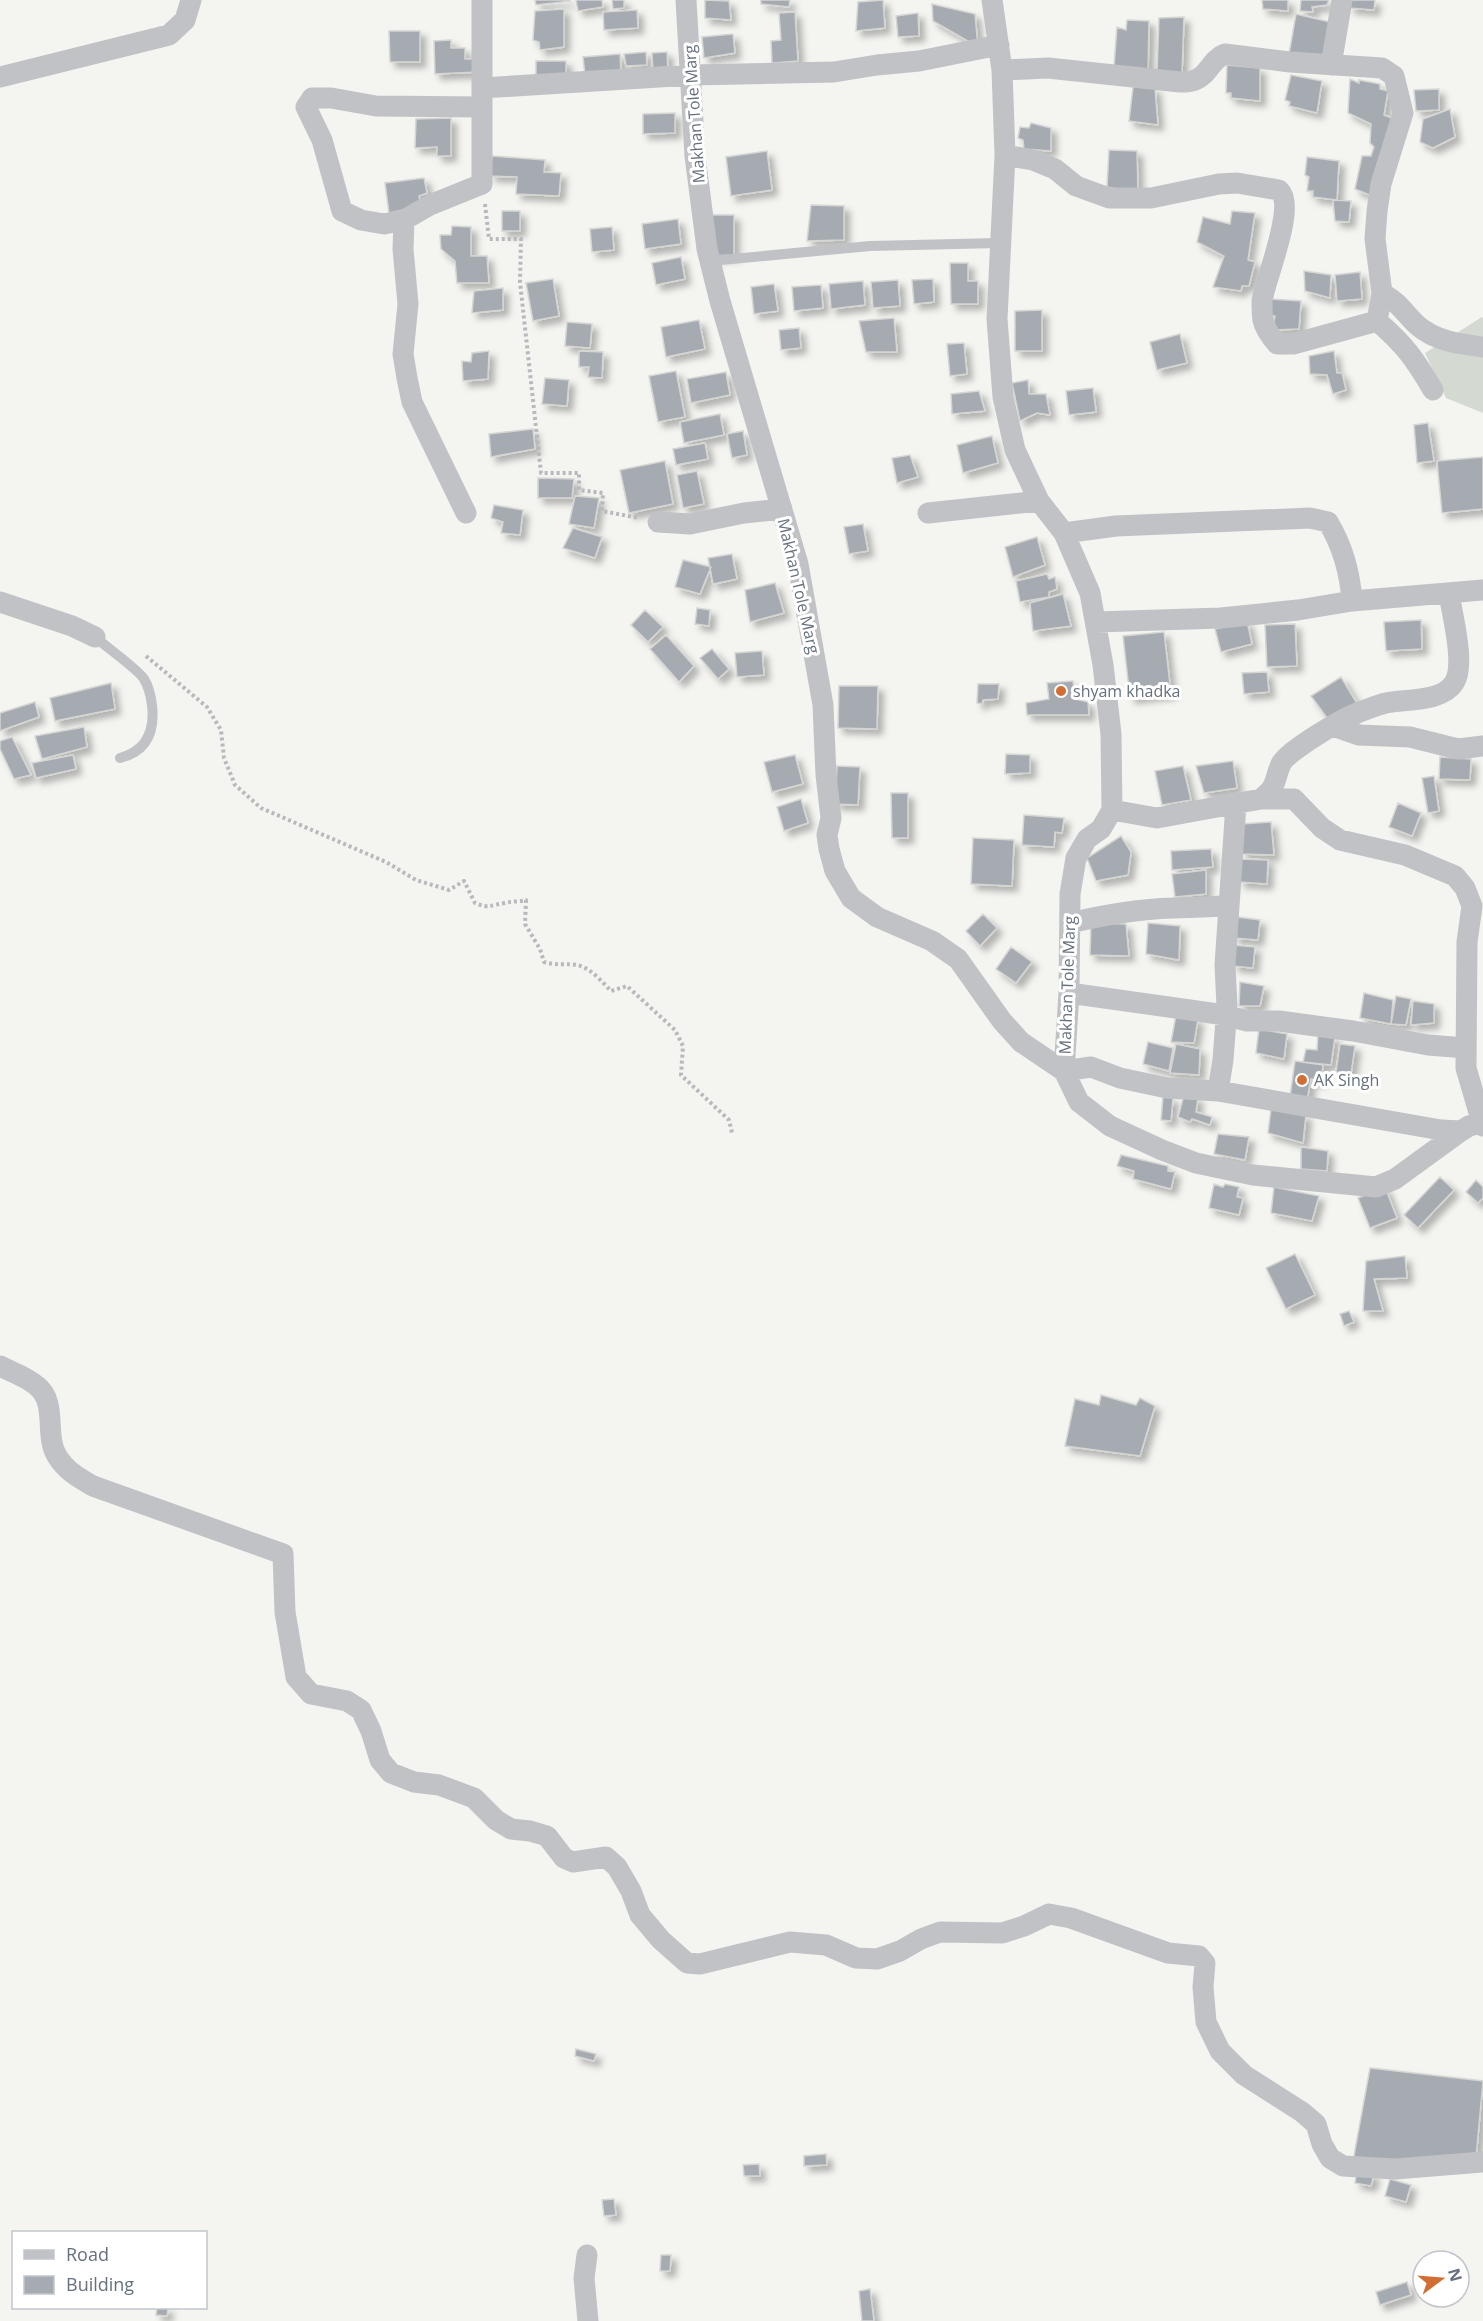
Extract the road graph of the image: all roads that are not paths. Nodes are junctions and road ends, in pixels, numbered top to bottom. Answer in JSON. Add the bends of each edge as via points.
{"nodes":[{"id":1,"x":190,"y":0,"type":"edge"},
{"id":2,"x":482,"y":0,"type":"edge"},
{"id":3,"x":686,"y":0,"type":"edge"},
{"id":4,"x":992,"y":0,"type":"edge"},
{"id":5,"x":1342,"y":0,"type":"edge"},
{"id":6,"x":999,"y":45,"type":"junction"},
{"id":7,"x":1331,"y":65,"type":"junction"},
{"id":8,"x":1002,"y":70,"type":"junction"},
{"id":9,"x":691,"y":75,"type":"junction"},
{"id":10,"x":0,"y":77,"type":"edge"},
{"id":11,"x":481,"y":98,"type":"junction"},
{"id":12,"x":1005,"y":155,"type":"junction"},
{"id":13,"x":404,"y":220,"type":"junction"},
{"id":14,"x":999,"y":243,"type":"junction"},
{"id":15,"x":710,"y":261,"type":"junction"},
{"id":16,"x":1382,"y":293,"type":"junction"},
{"id":17,"x":1377,"y":321,"type":"junction"},
{"id":18,"x":1483,"y":347,"type":"edge"},
{"id":19,"x":1432,"y":390,"type":"dead end"},
{"id":20,"x":1040,"y":501,"type":"junction"},
{"id":21,"x":782,"y":509,"type":"junction"},
{"id":22,"x":466,"y":513,"type":"dead end"},
{"id":23,"x":928,"y":513,"type":"dead end"},
{"id":24,"x":658,"y":522,"type":"road end"},
{"id":25,"x":1064,"y":533,"type":"junction"},
{"id":26,"x":1483,"y":590,"type":"edge"},
{"id":27,"x":1449,"y":593,"type":"junction"},
{"id":28,"x":1352,"y":601,"type":"junction"},
{"id":29,"x":0,"y":602,"type":"edge"},
{"id":30,"x":1096,"y":622,"type":"junction"},
{"id":31,"x":95,"y":637,"type":"joint"},
{"id":32,"x":1333,"y":726,"type":"junction"},
{"id":33,"x":1483,"y":746,"type":"edge"},
{"id":34,"x":120,"y":758,"type":"dead end"},
{"id":35,"x":1261,"y":799,"type":"junction"},
{"id":36,"x":1236,"y":804,"type":"junction"},
{"id":37,"x":1112,"y":810,"type":"junction"},
{"id":38,"x":1483,"y":887,"type":"edge"},
{"id":39,"x":1228,"y":905,"type":"junction"},
{"id":40,"x":1472,"y":906,"type":"junction"},
{"id":41,"x":1070,"y":922,"type":"junction"},
{"id":42,"x":1070,"y":993,"type":"junction"},
{"id":43,"x":1225,"y":1015,"type":"junction"},
{"id":44,"x":1466,"y":1048,"type":"junction"},
{"id":45,"x":1064,"y":1071,"type":"junction"},
{"id":46,"x":1218,"y":1091,"type":"junction"},
{"id":47,"x":1482,"y":1124,"type":"edge"},
{"id":48,"x":1461,"y":1131,"type":"junction"},
{"id":49,"x":0,"y":1366,"type":"edge"},
{"id":50,"x":1483,"y":2162,"type":"edge"},
{"id":51,"x":587,"y":2255,"type":"dead end"},
{"id":52,"x":588,"y":2321,"type":"edge"}],
"edges":[{"from":1,"to":10,"type":"street","via":[[184,20],[169,35]]},
{"from":2,"to":11,"type":"street"},
{"from":3,"to":9,"type":"street","name":"Makhan Tole Marg"},
{"from":4,"to":6,"type":"street"},
{"from":5,"to":7,"type":"street"},
{"from":6,"to":8,"type":"street"},
{"from":6,"to":9,"type":"street","via":[[834,72]]},
{"from":7,"to":8,"type":"street","via":[[1225,54],[1217,57],[1196,80],[1180,82],[1048,68]]},
{"from":7,"to":16,"type":"street","via":[[1382,68],[1394,76],[1399,87],[1403,113],[1381,184],[1375,238]]},
{"from":8,"to":12,"type":"street"},
{"from":9,"to":11,"type":"street"},
{"from":9,"to":15,"type":"street","name":"Makhan Tole Marg","via":[[699,200]]},
{"from":11,"to":13,"type":"street","via":[[482,184]]},
{"from":11,"to":13,"type":"street","via":[[376,106],[312,98],[306,107],[322,140],[342,211],[384,224]]},
{"from":12,"to":14,"type":"street"},
{"from":12,"to":17,"type":"street","via":[[1055,169],[1076,186],[1109,198],[1151,198],[1237,183],[1279,190],[1283,193],[1283,216],[1262,301],[1263,322],[1270,335],[1277,344],[1293,344]]},
{"from":13,"to":22,"type":"street","via":[[406,378],[412,402]]},
{"from":14,"to":15,"type":"lane","via":[[870,246]]},
{"from":14,"to":20,"type":"street","via":[[997,319],[1003,397],[1015,450]]},
{"from":15,"to":21,"type":"street","name":"Makhan Tole Marg"},
{"from":16,"to":17,"type":"street"},
{"from":16,"to":18,"type":"street","via":[[1431,336]]},
{"from":17,"to":19,"type":"street","via":[[1414,357]]},
{"from":20,"to":23,"type":"street"},
{"from":20,"to":25,"type":"street"},
{"from":21,"to":24,"type":"street","via":[[690,524]]},
{"from":21,"to":45,"type":"street","name":"Makhan Tole Marg","via":[[798,564],[823,705],[831,818],[827,835],[835,871],[851,898],[877,917],[932,941],[958,959],[1021,1042]]},
{"from":25,"to":28,"type":"street","via":[[1116,526],[1310,518],[1328,522],[1348,571]]},
{"from":25,"to":30,"type":"street","via":[[1090,593]]},
{"from":26,"to":27,"type":"street"},
{"from":27,"to":28,"type":"street"},
{"from":27,"to":32,"type":"street","via":[[1460,669],[1454,685],[1437,696],[1383,704]]},
{"from":28,"to":30,"type":"street","via":[[1221,618]]},
{"from":29,"to":31,"type":"street"},
{"from":30,"to":37,"type":"street","via":[[1112,734]]},
{"from":31,"to":34,"type":"lane","via":[[144,677],[150,693],[154,720],[151,735],[141,748]]},
{"from":32,"to":33,"type":"street","via":[[1359,735],[1410,737],[1458,749]]},
{"from":32,"to":35,"type":"street","via":[[1281,763],[1271,791]]},
{"from":35,"to":36,"type":"street"},
{"from":35,"to":40,"type":"street","via":[[1294,799],[1322,828],[1340,840],[1405,855],[1455,876]]},
{"from":36,"to":37,"type":"street","via":[[1157,818]]},
{"from":36,"to":39,"type":"street"},
{"from":37,"to":41,"type":"street","name":"Makhan Tole Marg","via":[[1076,858]]},
{"from":38,"to":40,"type":"street"},
{"from":39,"to":41,"type":"street","via":[[1126,912]]},
{"from":39,"to":43,"type":"street"},
{"from":40,"to":44,"type":"street","via":[[1467,942]]},
{"from":41,"to":42,"type":"street","name":"Makhan Tole Marg"},
{"from":42,"to":43,"type":"street"},
{"from":42,"to":45,"type":"street","name":"Makhan Tole Marg"},
{"from":43,"to":44,"type":"street"},
{"from":43,"to":46,"type":"street"},
{"from":44,"to":47,"type":"street","via":[[1466,1068]]},
{"from":45,"to":46,"type":"street","via":[[1091,1067],[1167,1088]]},
{"from":45,"to":48,"type":"street","name":"Makhan Tole Marg","via":[[1079,1102],[1110,1126],[1196,1163],[1253,1175],[1376,1187],[1395,1179]]},
{"from":46,"to":48,"type":"street"},
{"from":47,"to":48,"type":"street"},
{"from":49,"to":50,"type":"street","via":[[44,1394],[56,1455],[71,1473],[93,1486],[283,1554],[285,1612],[296,1677],[310,1694],[347,1701],[361,1710],[380,1760],[391,1773],[474,1798],[511,1829],[547,1836],[573,1862],[606,1857],[631,1891],[640,1916],[687,1963],[700,1964],[790,1942],[826,1945],[856,1958],[877,1959],[940,1932],[1002,1933],[1049,1914],[1071,1918],[1168,1953],[1199,1956],[1205,1963],[1206,2022],[1220,2051],[1244,2075],[1316,2124],[1330,2158],[1343,2166],[1395,2169]]},
{"from":51,"to":52,"type":"street","via":[[584,2278]]}]}
